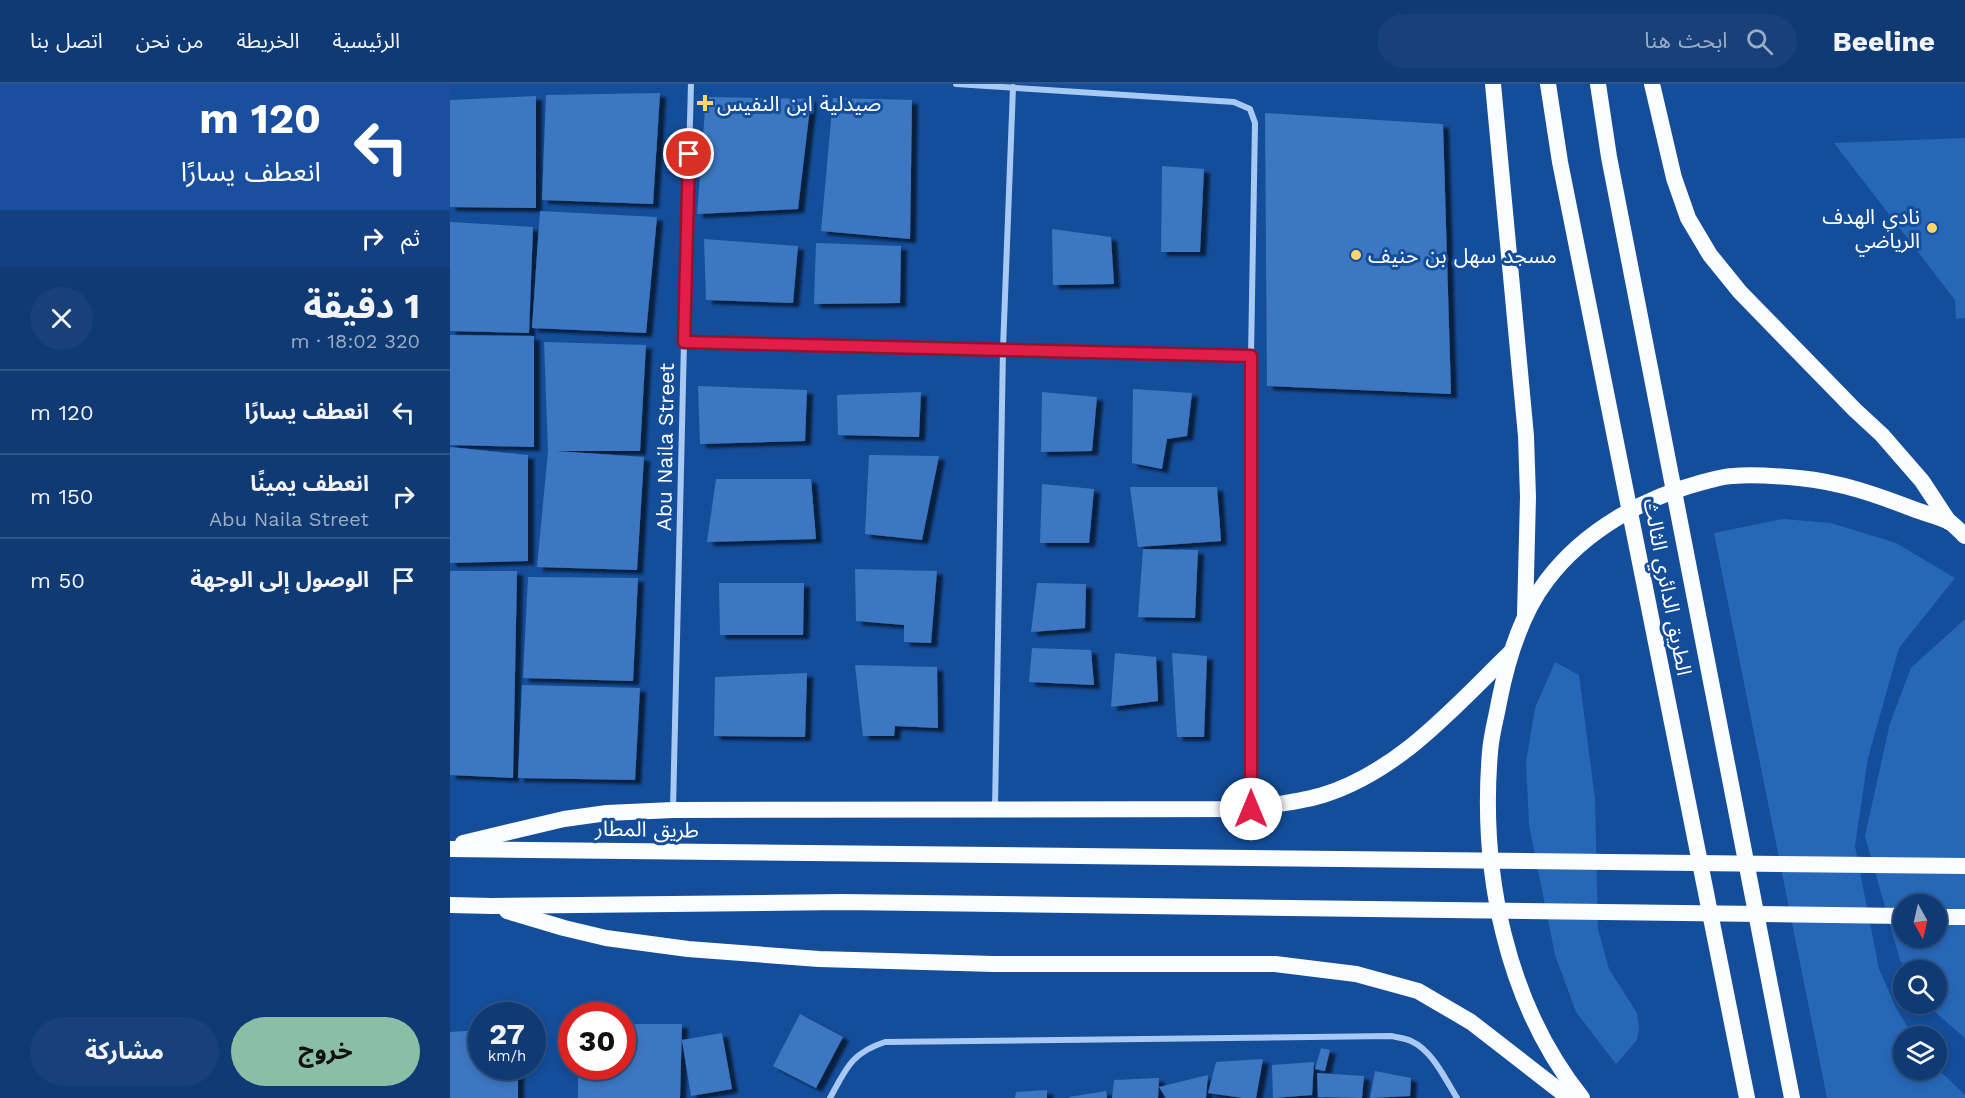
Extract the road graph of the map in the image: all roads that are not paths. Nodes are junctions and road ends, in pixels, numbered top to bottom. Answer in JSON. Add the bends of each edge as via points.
{"nodes":[{"id":1,"x":692,"y":84,"type":"edge"},
{"id":2,"x":956,"y":84,"type":"edge"},
{"id":3,"x":1493,"y":84,"type":"edge"},
{"id":4,"x":1548,"y":84,"type":"edge"},
{"id":5,"x":1598,"y":84,"type":"edge"},
{"id":6,"x":1652,"y":84,"type":"edge"},
{"id":7,"x":1013,"y":87,"type":"junction"},
{"id":8,"x":684,"y":342,"type":"junction"},
{"id":9,"x":1003,"y":349,"type":"junction"},
{"id":10,"x":1251,"y":356,"type":"junction"},
{"id":11,"x":1949,"y":522,"type":"junction"},
{"id":12,"x":1965,"y":536,"type":"edge"},
{"id":13,"x":1525,"y":618,"type":"junction"},
{"id":14,"x":1511,"y":652,"type":"junction"},
{"id":15,"x":1251,"y":809,"type":"junction"},
{"id":16,"x":673,"y":810,"type":"junction"},
{"id":17,"x":995,"y":810,"type":"junction"},
{"id":18,"x":450,"y":847,"type":"edge"},
{"id":19,"x":1965,"y":866,"type":"edge"},
{"id":20,"x":450,"y":904,"type":"edge"},
{"id":21,"x":492,"y":906,"type":"junction"},
{"id":22,"x":1893,"y":916,"type":"edge"},
{"id":23,"x":1947,"y":917,"type":"edge"},
{"id":24,"x":1965,"y":917,"type":"edge"},
{"id":25,"x":830,"y":1098,"type":"edge"},
{"id":26,"x":1457,"y":1098,"type":"edge"},
{"id":27,"x":1569,"y":1098,"type":"edge"},
{"id":28,"x":1582,"y":1098,"type":"edge"},
{"id":29,"x":1747,"y":1098,"type":"edge"},
{"id":30,"x":1792,"y":1098,"type":"edge"}],
"edges":[{"from":1,"to":8,"type":"street","name":"Abu Naila Street"},
{"from":2,"to":7,"type":"street"},
{"from":3,"to":13,"type":"highway","via":[[1526,436]]},
{"from":4,"to":29,"type":"highway","name":"الطريق الدائري الثالث"},
{"from":5,"to":30,"type":"highway","name":"الطريق الدائري الثالث"},
{"from":6,"to":11,"type":"highway","via":[[1674,178],[1688,218],[1710,255],[1740,292],[1882,435],[1922,482]]},
{"from":7,"to":9,"type":"street"},
{"from":7,"to":10,"type":"street","via":[[1234,102],[1250,109],[1255,123]]},
{"from":8,"to":9,"type":"street"},
{"from":8,"to":16,"type":"street","name":"Abu Naila Street"},
{"from":9,"to":10,"type":"street"},
{"from":9,"to":17,"type":"street"},
{"from":10,"to":15,"type":"street"},
{"from":11,"to":12,"type":"highway"},
{"from":11,"to":13,"type":"highway","via":[[1862,489],[1830,482],[1731,476],[1691,485],[1645,502],[1598,530],[1546,581]]},
{"from":13,"to":14,"type":"highway"},
{"from":14,"to":15,"type":"highway","via":[[1392,762],[1322,796]]},
{"from":14,"to":28,"type":"highway","via":[[1490,751],[1488,821],[1496,897],[1513,968],[1539,1033]]},
{"from":15,"to":17,"type":"highway"},
{"from":16,"to":17,"type":"highway"},
{"from":16,"to":18,"type":"highway","via":[[564,819]]},
{"from":18,"to":19,"type":"highway","name":"طريق المطار"},
{"from":20,"to":21,"type":"highway"},
{"from":21,"to":22,"type":"highway","via":[[842,902]]},
{"from":21,"to":27,"type":"highway","via":[[606,938],[688,949],[819,959],[994,964],[1275,964],[1356,974],[1418,991],[1471,1022]]},
{"from":23,"to":24,"type":"highway"},
{"from":25,"to":26,"type":"street","via":[[858,1054],[885,1042],[1392,1036],[1424,1050]]}]}
